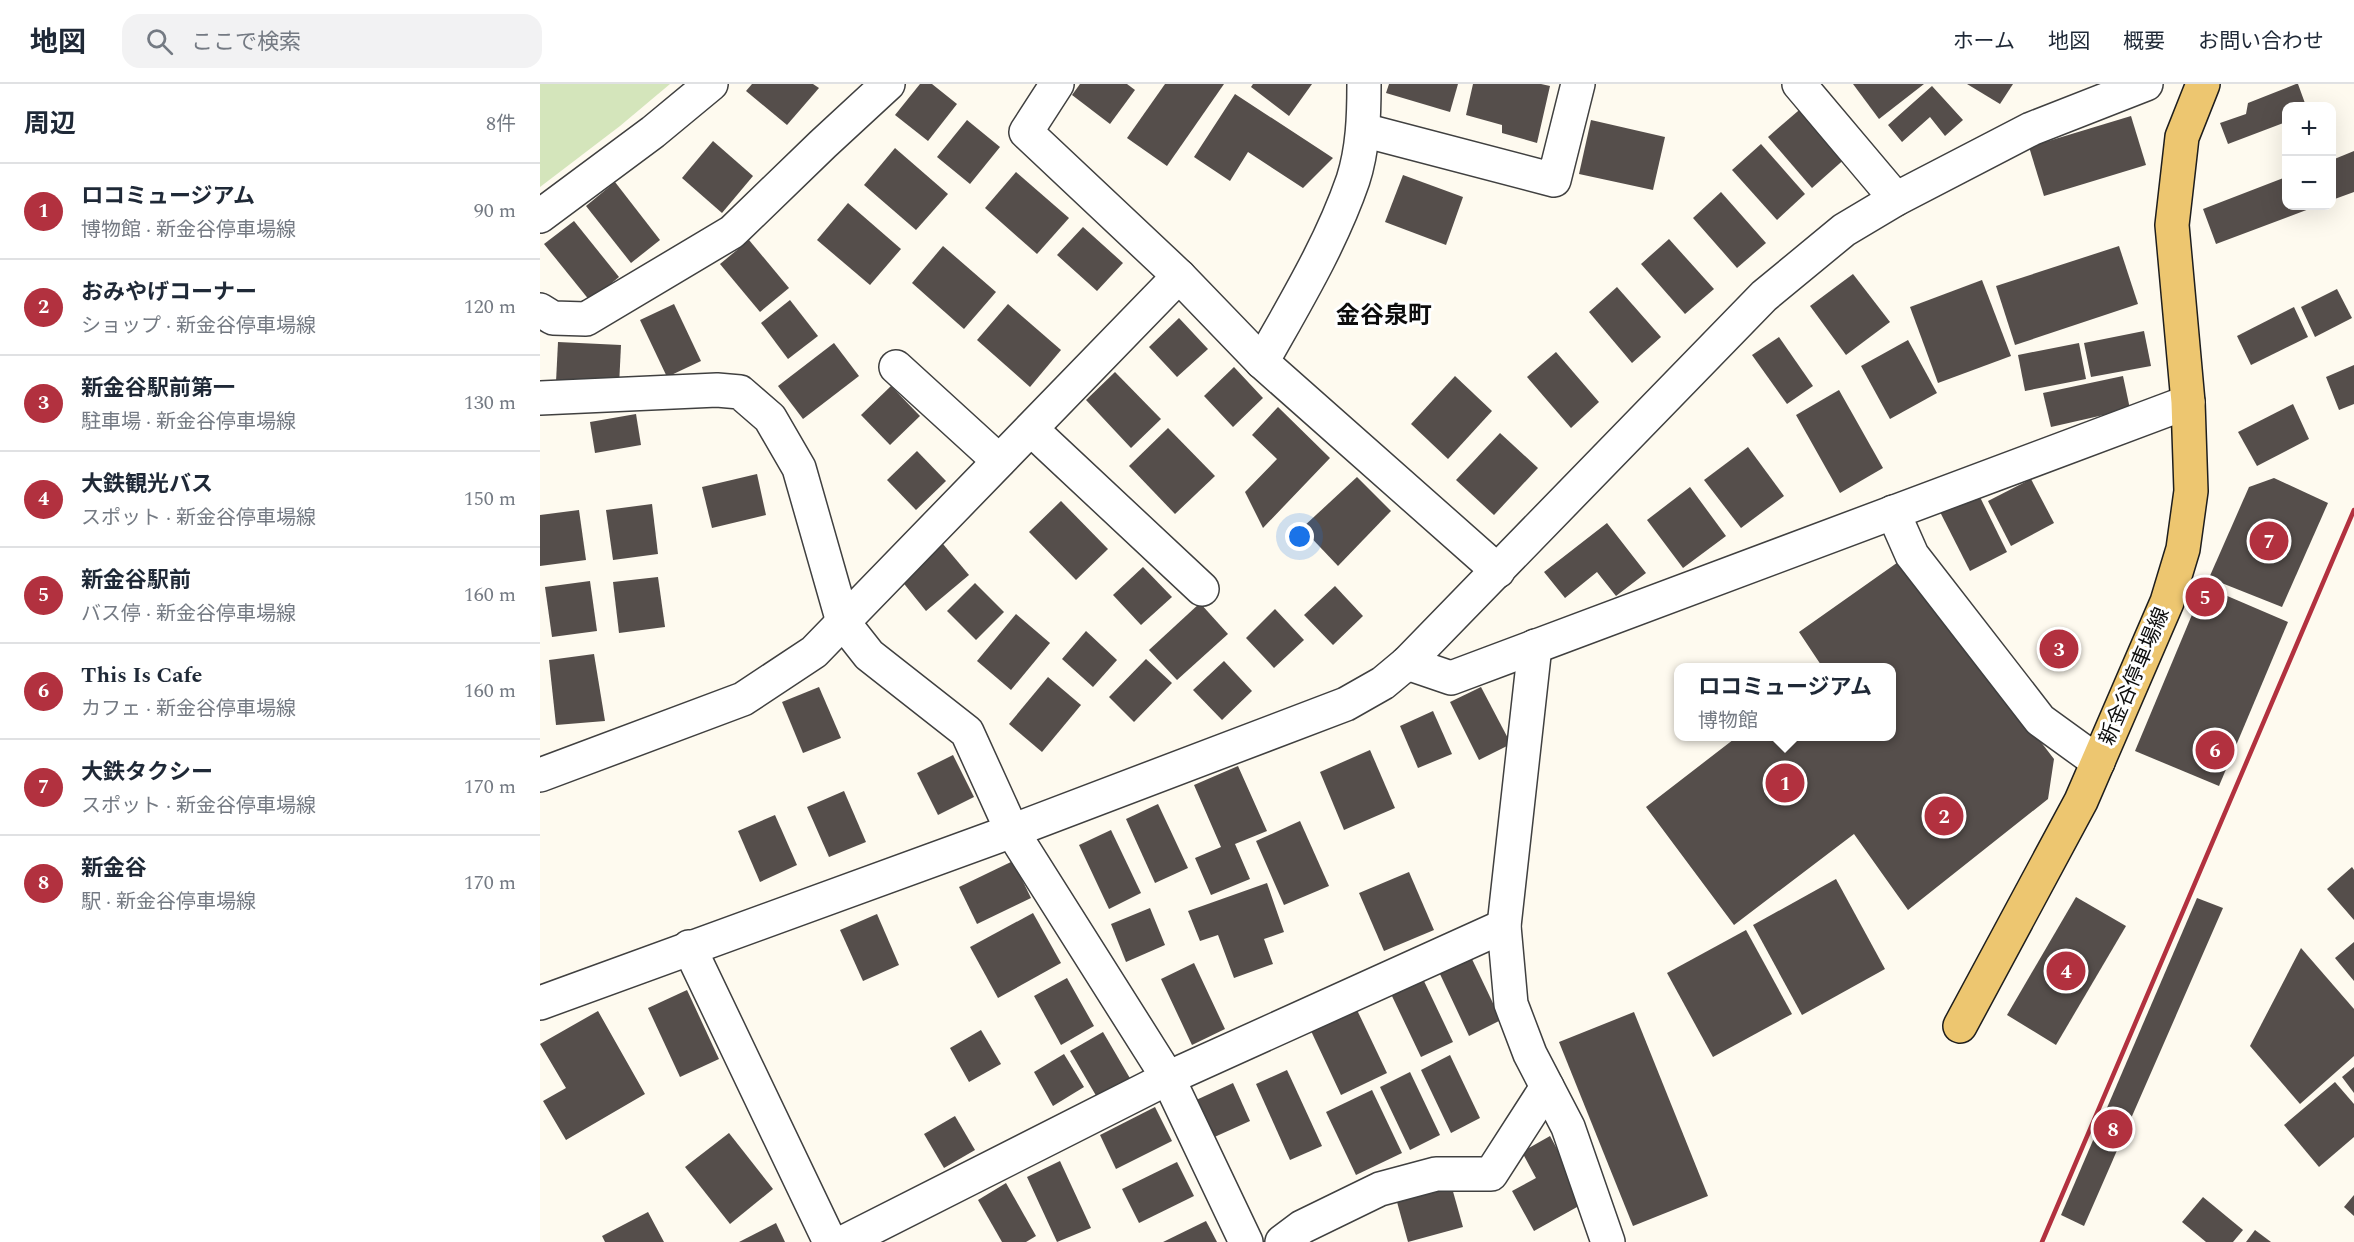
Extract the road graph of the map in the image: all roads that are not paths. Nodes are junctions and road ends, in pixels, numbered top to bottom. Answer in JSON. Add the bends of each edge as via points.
{"nodes":[{"id":1,"x":711,"y":84,"type":"edge"},
{"id":2,"x":888,"y":84,"type":"edge"},
{"id":3,"x":1057,"y":84,"type":"edge"},
{"id":4,"x":1364,"y":84,"type":"edge"},
{"id":5,"x":1578,"y":84,"type":"edge"},
{"id":6,"x":1799,"y":84,"type":"edge"},
{"id":7,"x":2146,"y":84,"type":"edge"},
{"id":8,"x":2203,"y":84,"type":"edge"},
{"id":9,"x":1363,"y":130,"type":"junction"},
{"id":10,"x":1896,"y":199,"type":"junction"},
{"id":11,"x":540,"y":216,"type":"edge"},
{"id":12,"x":1179,"y":276,"type":"junction"},
{"id":13,"x":540,"y":310,"type":"edge"},
{"id":14,"x":1262,"y":362,"type":"junction"},
{"id":15,"x":896,"y":366,"type":"dead end"},
{"id":16,"x":540,"y":398,"type":"edge"},
{"id":17,"x":2188,"y":402,"type":"junction"},
{"id":18,"x":1031,"y":429,"type":"junction"},
{"id":19,"x":999,"y":461,"type":"junction"},
{"id":20,"x":1893,"y":512,"type":"junction"},
{"id":21,"x":1498,"y":571,"type":"junction"},
{"id":22,"x":1202,"y":589,"type":"dead end"},
{"id":23,"x":843,"y":622,"type":"junction"},
{"id":24,"x":1535,"y":646,"type":"junction"},
{"id":25,"x":1407,"y":663,"type":"junction"},
{"id":26,"x":2098,"y":762,"type":"junction"},
{"id":27,"x":540,"y":775,"type":"edge"},
{"id":28,"x":1012,"y":831,"type":"junction"},
{"id":29,"x":1504,"y":926,"type":"junction"},
{"id":30,"x":689,"y":947,"type":"junction"},
{"id":31,"x":540,"y":1003,"type":"edge"},
{"id":32,"x":1960,"y":1026,"type":"dead end"},
{"id":33,"x":1168,"y":1078,"type":"junction"},
{"id":34,"x":1546,"y":1088,"type":"junction"},
{"id":35,"x":830,"y":1242,"type":"edge"},
{"id":36,"x":844,"y":1242,"type":"edge"},
{"id":37,"x":1246,"y":1242,"type":"edge"},
{"id":38,"x":1282,"y":1242,"type":"edge"},
{"id":39,"x":1608,"y":1242,"type":"edge"}],
"edges":[{"from":1,"to":11,"type":"street"},
{"from":2,"to":13,"type":"street","via":[[732,232],[586,319],[553,318]]},
{"from":3,"to":12,"type":"street","via":[[1026,132]]},
{"from":4,"to":9,"type":"street"},
{"from":5,"to":9,"type":"street","via":[[1554,180]]},
{"from":6,"to":10,"type":"street"},
{"from":7,"to":10,"type":"street","via":[[2031,129]]},
{"from":8,"to":17,"type":"main road","name":"新金谷停車場線","via":[[2182,137],[2172,225]]},
{"from":9,"to":14,"type":"street","via":[[1353,179],[1321,254]]},
{"from":10,"to":21,"type":"street","via":[[1844,230],[1764,296]]},
{"from":12,"to":14,"type":"street"},
{"from":12,"to":18,"type":"street"},
{"from":14,"to":21,"type":"street"},
{"from":15,"to":19,"type":"street"},
{"from":16,"to":23,"type":"street","via":[[740,392],[770,418],[799,468]]},
{"from":17,"to":20,"type":"street"},
{"from":17,"to":26,"type":"main road","name":"新金谷停車場線","via":[[2191,491],[2183,549],[2167,602]]},
{"from":18,"to":19,"type":"street"},
{"from":18,"to":22,"type":"street"},
{"from":19,"to":23,"type":"street"},
{"from":20,"to":24,"type":"street"},
{"from":20,"to":26,"type":"street","via":[[1912,555],[2040,720]]},
{"from":21,"to":25,"type":"street"},
{"from":23,"to":27,"type":"street","via":[[814,652],[742,699]]},
{"from":23,"to":28,"type":"street","via":[[869,655],[967,732]]},
{"from":24,"to":25,"type":"street","via":[[1451,678]]},
{"from":24,"to":29,"type":"street"},
{"from":25,"to":28,"type":"street","via":[[1383,683],[1346,704]]},
{"from":26,"to":32,"type":"main road","name":"新金谷停車場線","via":[[2081,801]]},
{"from":28,"to":30,"type":"street"},
{"from":28,"to":33,"type":"street"},
{"from":29,"to":33,"type":"street"},
{"from":29,"to":34,"type":"street","via":[[1511,1004]]},
{"from":30,"to":31,"type":"street"},
{"from":30,"to":35,"type":"street"},
{"from":33,"to":36,"type":"street"},
{"from":33,"to":37,"type":"street"},
{"from":34,"to":38,"type":"street","via":[[1491,1174],[1436,1173],[1380,1189],[1302,1227]]},
{"from":34,"to":39,"type":"street","via":[[1568,1127]]}]}
